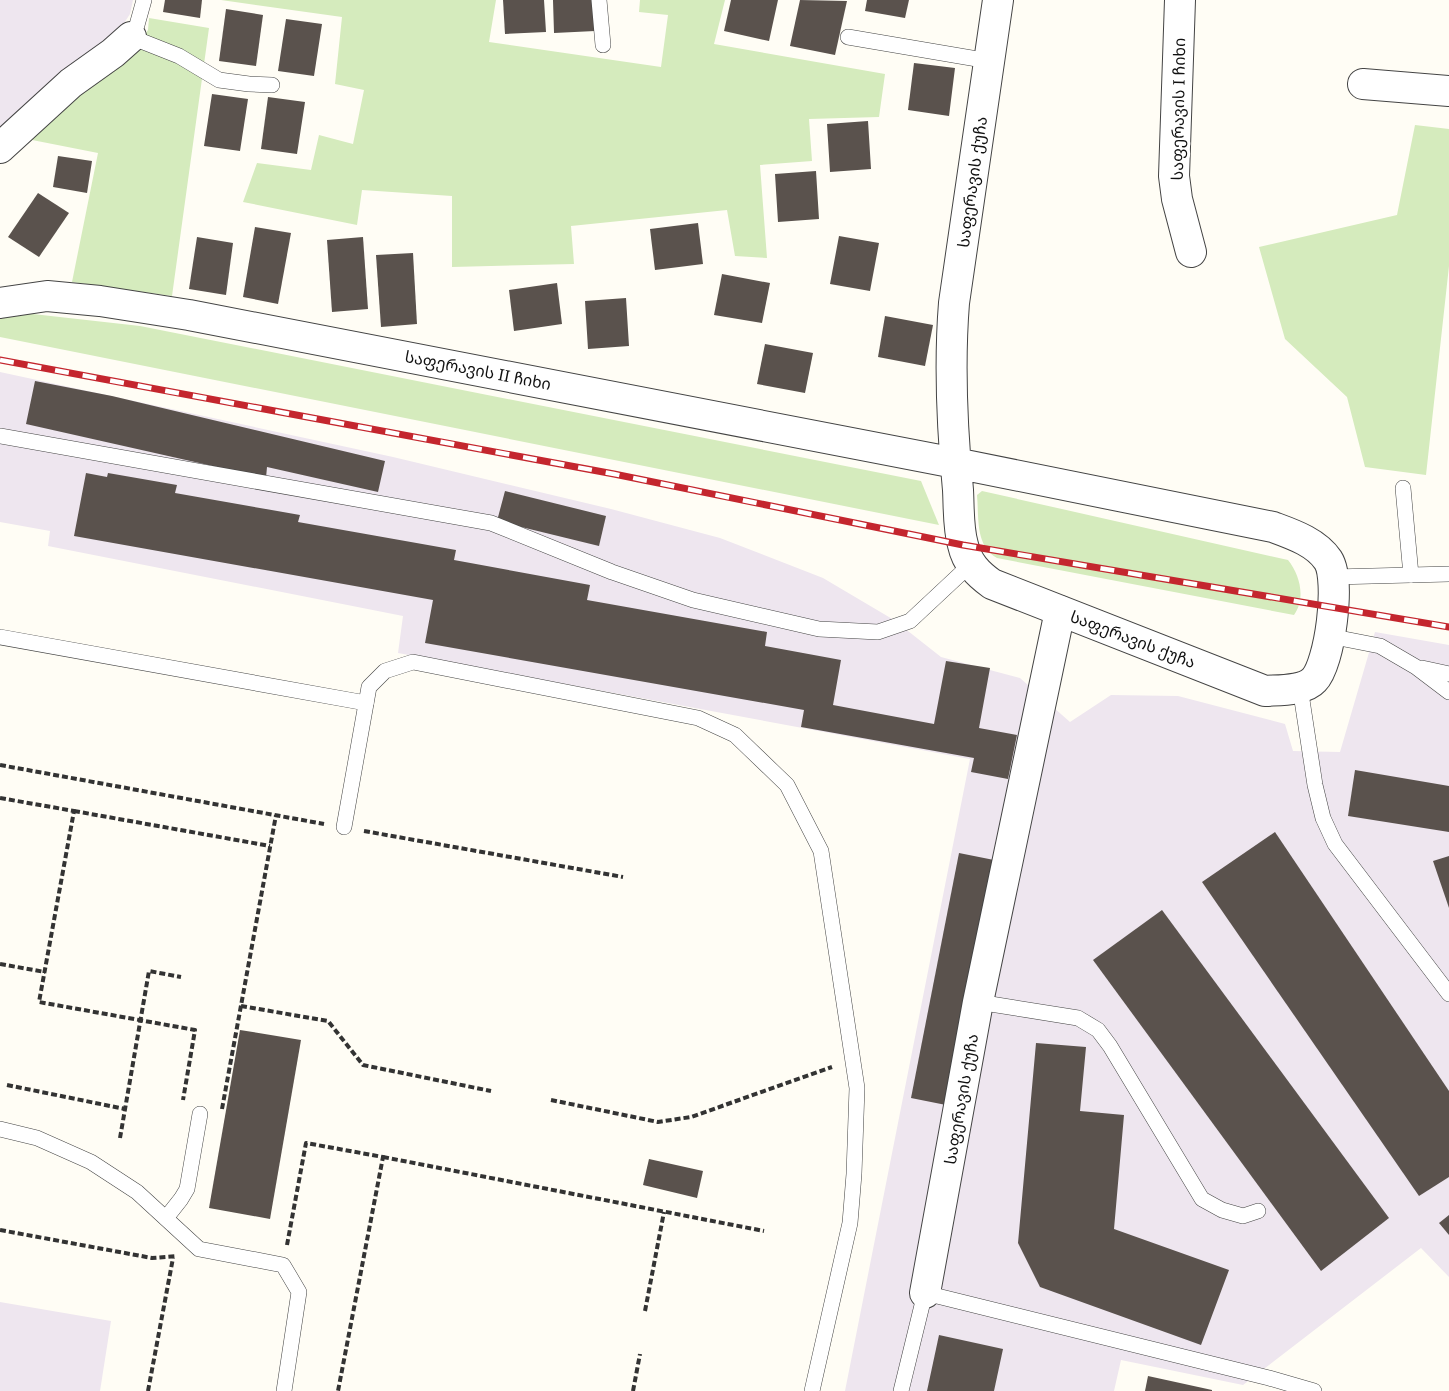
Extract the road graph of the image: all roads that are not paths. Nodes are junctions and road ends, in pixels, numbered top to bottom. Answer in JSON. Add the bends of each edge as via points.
{"nodes":[{"id":1,"x":144,"y":0,"type":"edge"},
{"id":2,"x":599,"y":0,"type":"edge"},
{"id":3,"x":998,"y":0,"type":"edge"},
{"id":4,"x":1180,"y":0,"type":"edge"},
{"id":5,"x":131,"y":37,"type":"junction"},
{"id":6,"x":848,"y":37,"type":"dead end"},
{"id":7,"x":603,"y":45,"type":"dead end"},
{"id":8,"x":989,"y":61,"type":"junction"},
{"id":9,"x":1363,"y":84,"type":"dead end"},
{"id":10,"x":272,"y":85,"type":"dead end"},
{"id":11,"x":1449,"y":91,"type":"edge"},
{"id":12,"x":0,"y":148,"type":"edge"},
{"id":13,"x":1191,"y":252,"type":"dead end"},
{"id":14,"x":0,"y":303,"type":"edge"},
{"id":15,"x":0,"y":436,"type":"edge"},
{"id":16,"x":955,"y":462,"type":"junction"},
{"id":17,"x":1402,"y":488,"type":"dead end"},
{"id":18,"x":971,"y":564,"type":"junction"},
{"id":19,"x":1449,"y":574,"type":"edge"},
{"id":20,"x":1411,"y":575,"type":"junction"},
{"id":21,"x":1335,"y":577,"type":"junction"},
{"id":22,"x":1060,"y":611,"type":"junction"},
{"id":23,"x":1329,"y":636,"type":"junction"},
{"id":24,"x":0,"y":637,"type":"edge"},
{"id":25,"x":1416,"y":667,"type":"junction"},
{"id":26,"x":1449,"y":674,"type":"edge"},
{"id":27,"x":1300,"y":687,"type":"junction"},
{"id":28,"x":1449,"y":692,"type":"edge"},
{"id":29,"x":366,"y":703,"type":"junction"},
{"id":30,"x":344,"y":827,"type":"road end"},
{"id":31,"x":1449,"y":994,"type":"edge"},
{"id":32,"x":978,"y":1002,"type":"junction"},
{"id":33,"x":200,"y":1114,"type":"road end"},
{"id":34,"x":0,"y":1129,"type":"edge"},
{"id":35,"x":1258,"y":1211,"type":"dead end"},
{"id":36,"x":165,"y":1218,"type":"junction"},
{"id":37,"x":925,"y":1293,"type":"junction"},
{"id":38,"x":284,"y":1391,"type":"edge"},
{"id":39,"x":812,"y":1391,"type":"edge"},
{"id":40,"x":901,"y":1391,"type":"edge"},
{"id":41,"x":1314,"y":1391,"type":"edge"}],
"edges":[{"from":1,"to":5,"type":"lane"},
{"from":2,"to":7,"type":"lane"},
{"from":3,"to":8,"type":"street","name":"საფერავის ქუჩა"},
{"from":4,"to":13,"type":"street","name":"საფერავის I ჩიხი","via":[[1174,176]]},
{"from":5,"to":10,"type":"lane","via":[[179,56],[219,80]]},
{"from":5,"to":12,"type":"street","via":[[71,83]]},
{"from":6,"to":8,"type":"lane"},
{"from":8,"to":16,"type":"street","name":"საფერავის ქუჩა","via":[[954,303],[951,403]]},
{"from":9,"to":11,"type":"street"},
{"from":14,"to":16,"type":"street","name":"საფერავის II ჩიხი","via":[[47,296],[189,315]]},
{"from":15,"to":18,"type":"lane","via":[[492,523],[612,573],[683,596],[819,629],[878,632],[910,621]]},
{"from":16,"to":18,"type":"street","name":"საფერავის ქუჩა","via":[[963,545]]},
{"from":16,"to":21,"type":"street","via":[[1273,527],[1299,536],[1316,548],[1328,560]]},
{"from":17,"to":20,"type":"lane"},
{"from":18,"to":22,"type":"street","via":[[992,584]]},
{"from":19,"to":20,"type":"lane"},
{"from":20,"to":21,"type":"lane"},
{"from":21,"to":23,"type":"street","via":[[1335,608]]},
{"from":22,"to":27,"type":"street","name":"საფერავის ქუჩა","via":[[1265,690]]},
{"from":22,"to":32,"type":"street","name":"საფერავის ქუჩა"},
{"from":23,"to":25,"type":"lane","via":[[1380,646]]},
{"from":23,"to":27,"type":"street","via":[[1317,676]]},
{"from":24,"to":29,"type":"lane"},
{"from":25,"to":26,"type":"lane"},
{"from":25,"to":28,"type":"lane"},
{"from":27,"to":31,"type":"lane","via":[[1315,785],[1323,818],[1335,844]]},
{"from":29,"to":30,"type":"lane"},
{"from":29,"to":39,"type":"lane","via":[[369,687],[385,671],[413,662],[698,718],[735,735],[787,785],[821,851],[857,1088],[849,1223]]},
{"from":32,"to":35,"type":"lane","via":[[1078,1018],[1098,1030],[1202,1199],[1243,1216]]},
{"from":32,"to":37,"type":"street","name":"საფერავის ქუჩა"},
{"from":33,"to":36,"type":"lane","via":[[187,1189]]},
{"from":34,"to":36,"type":"lane","via":[[37,1138],[91,1162],[137,1192]]},
{"from":36,"to":38,"type":"lane","via":[[199,1249],[283,1265],[299,1292]]},
{"from":37,"to":40,"type":"lane"},
{"from":37,"to":41,"type":"lane"}]}
